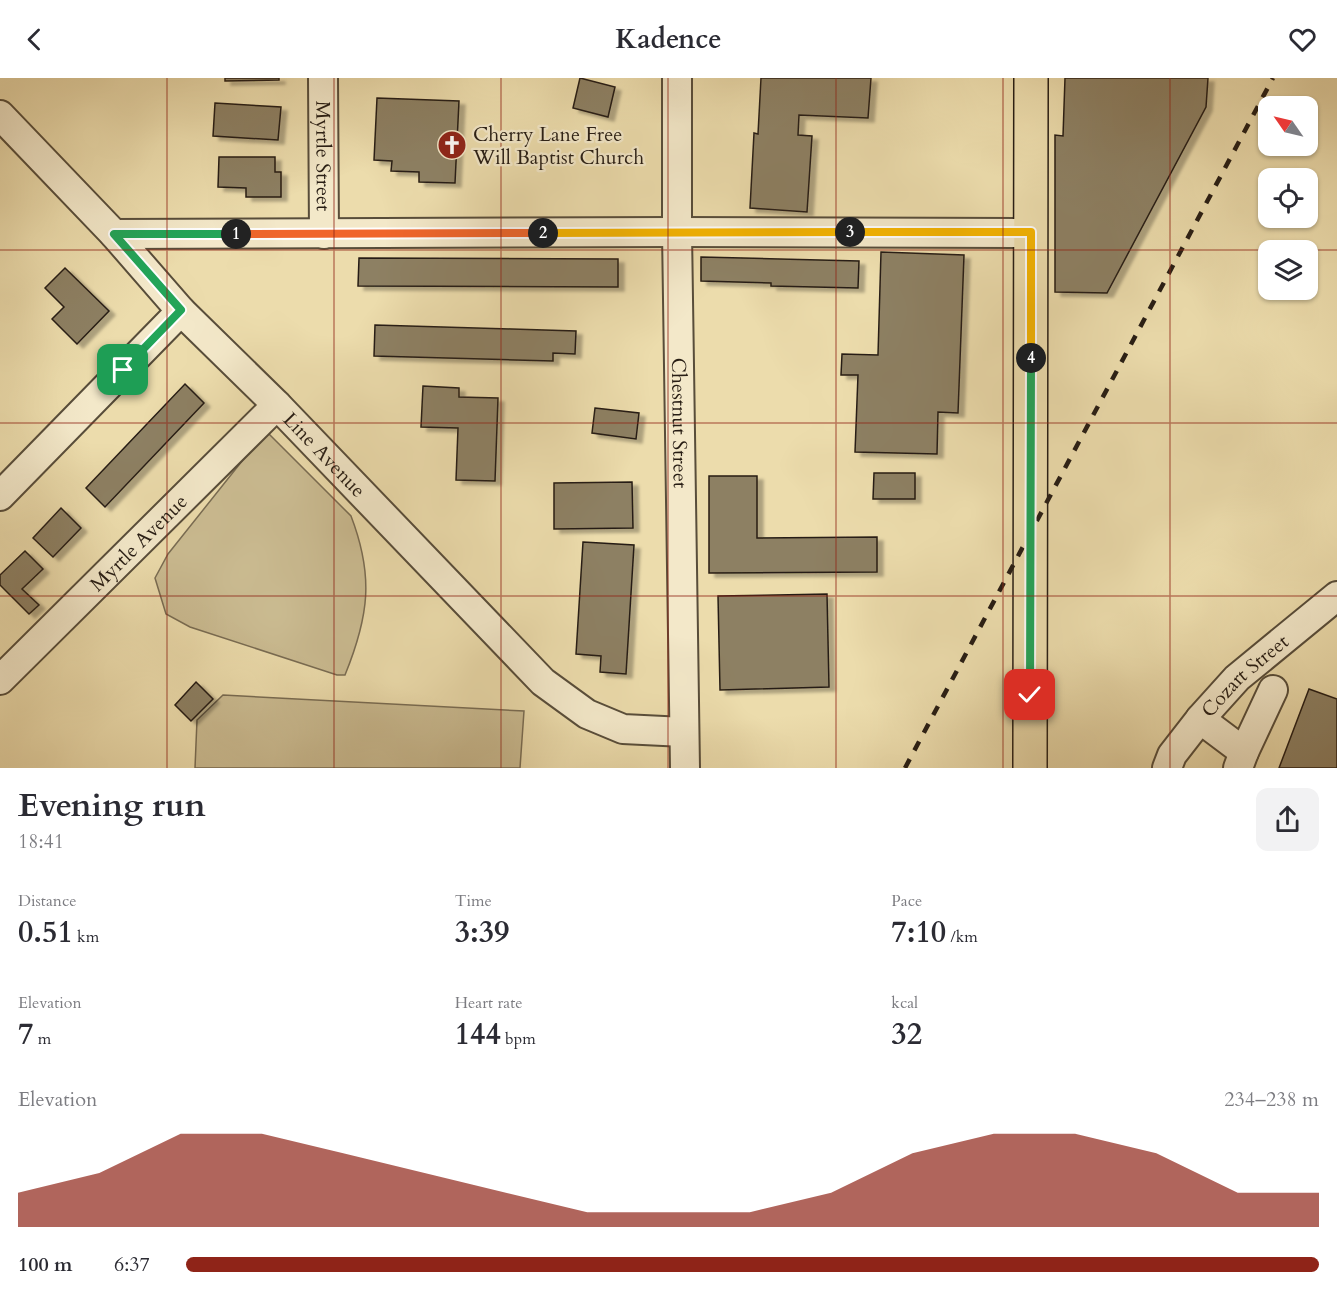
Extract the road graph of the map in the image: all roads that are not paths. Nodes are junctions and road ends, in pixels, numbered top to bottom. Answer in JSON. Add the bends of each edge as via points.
{"nodes":[{"id":1,"x":323,"y":78,"type":"edge"},
{"id":2,"x":677,"y":78,"type":"edge"},
{"id":3,"x":1031,"y":78,"type":"edge"},
{"id":4,"x":0,"y":115,"type":"edge"},
{"id":5,"x":677,"y":232,"type":"junction"},
{"id":6,"x":1031,"y":232,"type":"junction"},
{"id":7,"x":114,"y":234,"type":"junction"},
{"id":8,"x":324,"y":234,"type":"junction"},
{"id":9,"x":181,"y":310,"type":"junction"},
{"id":10,"x":277,"y":405,"type":"junction"},
{"id":11,"x":2,"y":489,"type":"edge"},
{"id":12,"x":1336,"y":599,"type":"edge"},
{"id":13,"x":0,"y":680,"type":"edge"},
{"id":14,"x":1273,"y":690,"type":"dead end"},
{"id":15,"x":1200,"y":719,"type":"junction"},
{"id":16,"x":684,"y":732,"type":"junction"},
{"id":17,"x":1241,"y":760,"type":"edge"},
{"id":18,"x":685,"y":768,"type":"edge"},
{"id":19,"x":1030,"y":768,"type":"edge"},
{"id":20,"x":1167,"y":768,"type":"edge"}],
"edges":[{"from":1,"to":8,"type":"street","name":"Myrtle Street"},
{"from":2,"to":5,"type":"street","name":"Chestnut Street"},
{"from":3,"to":6,"type":"main road"},
{"from":4,"to":7,"type":"street","name":"Line Avenue"},
{"from":5,"to":6,"type":"street"},
{"from":5,"to":8,"type":"street"},
{"from":5,"to":16,"type":"street","name":"Chestnut Street"},
{"from":6,"to":19,"type":"main road"},
{"from":7,"to":8,"type":"street"},
{"from":7,"to":9,"type":"street","name":"Line Avenue"},
{"from":9,"to":10,"type":"street","name":"Line Avenue"},
{"from":9,"to":11,"type":"street"},
{"from":10,"to":13,"type":"street","name":"Myrtle Avenue"},
{"from":10,"to":16,"type":"street","name":"Line Avenue","via":[[543,682],[587,714],[623,729]]},
{"from":12,"to":15,"type":"street","name":"Cozart Street","via":[[1237,678]]},
{"from":14,"to":17,"type":"street"},
{"from":15,"to":17,"type":"street"},
{"from":15,"to":20,"type":"street","name":"Cozart Street","via":[[1172,755]]},
{"from":16,"to":18,"type":"street","name":"Chestnut Street"}]}
